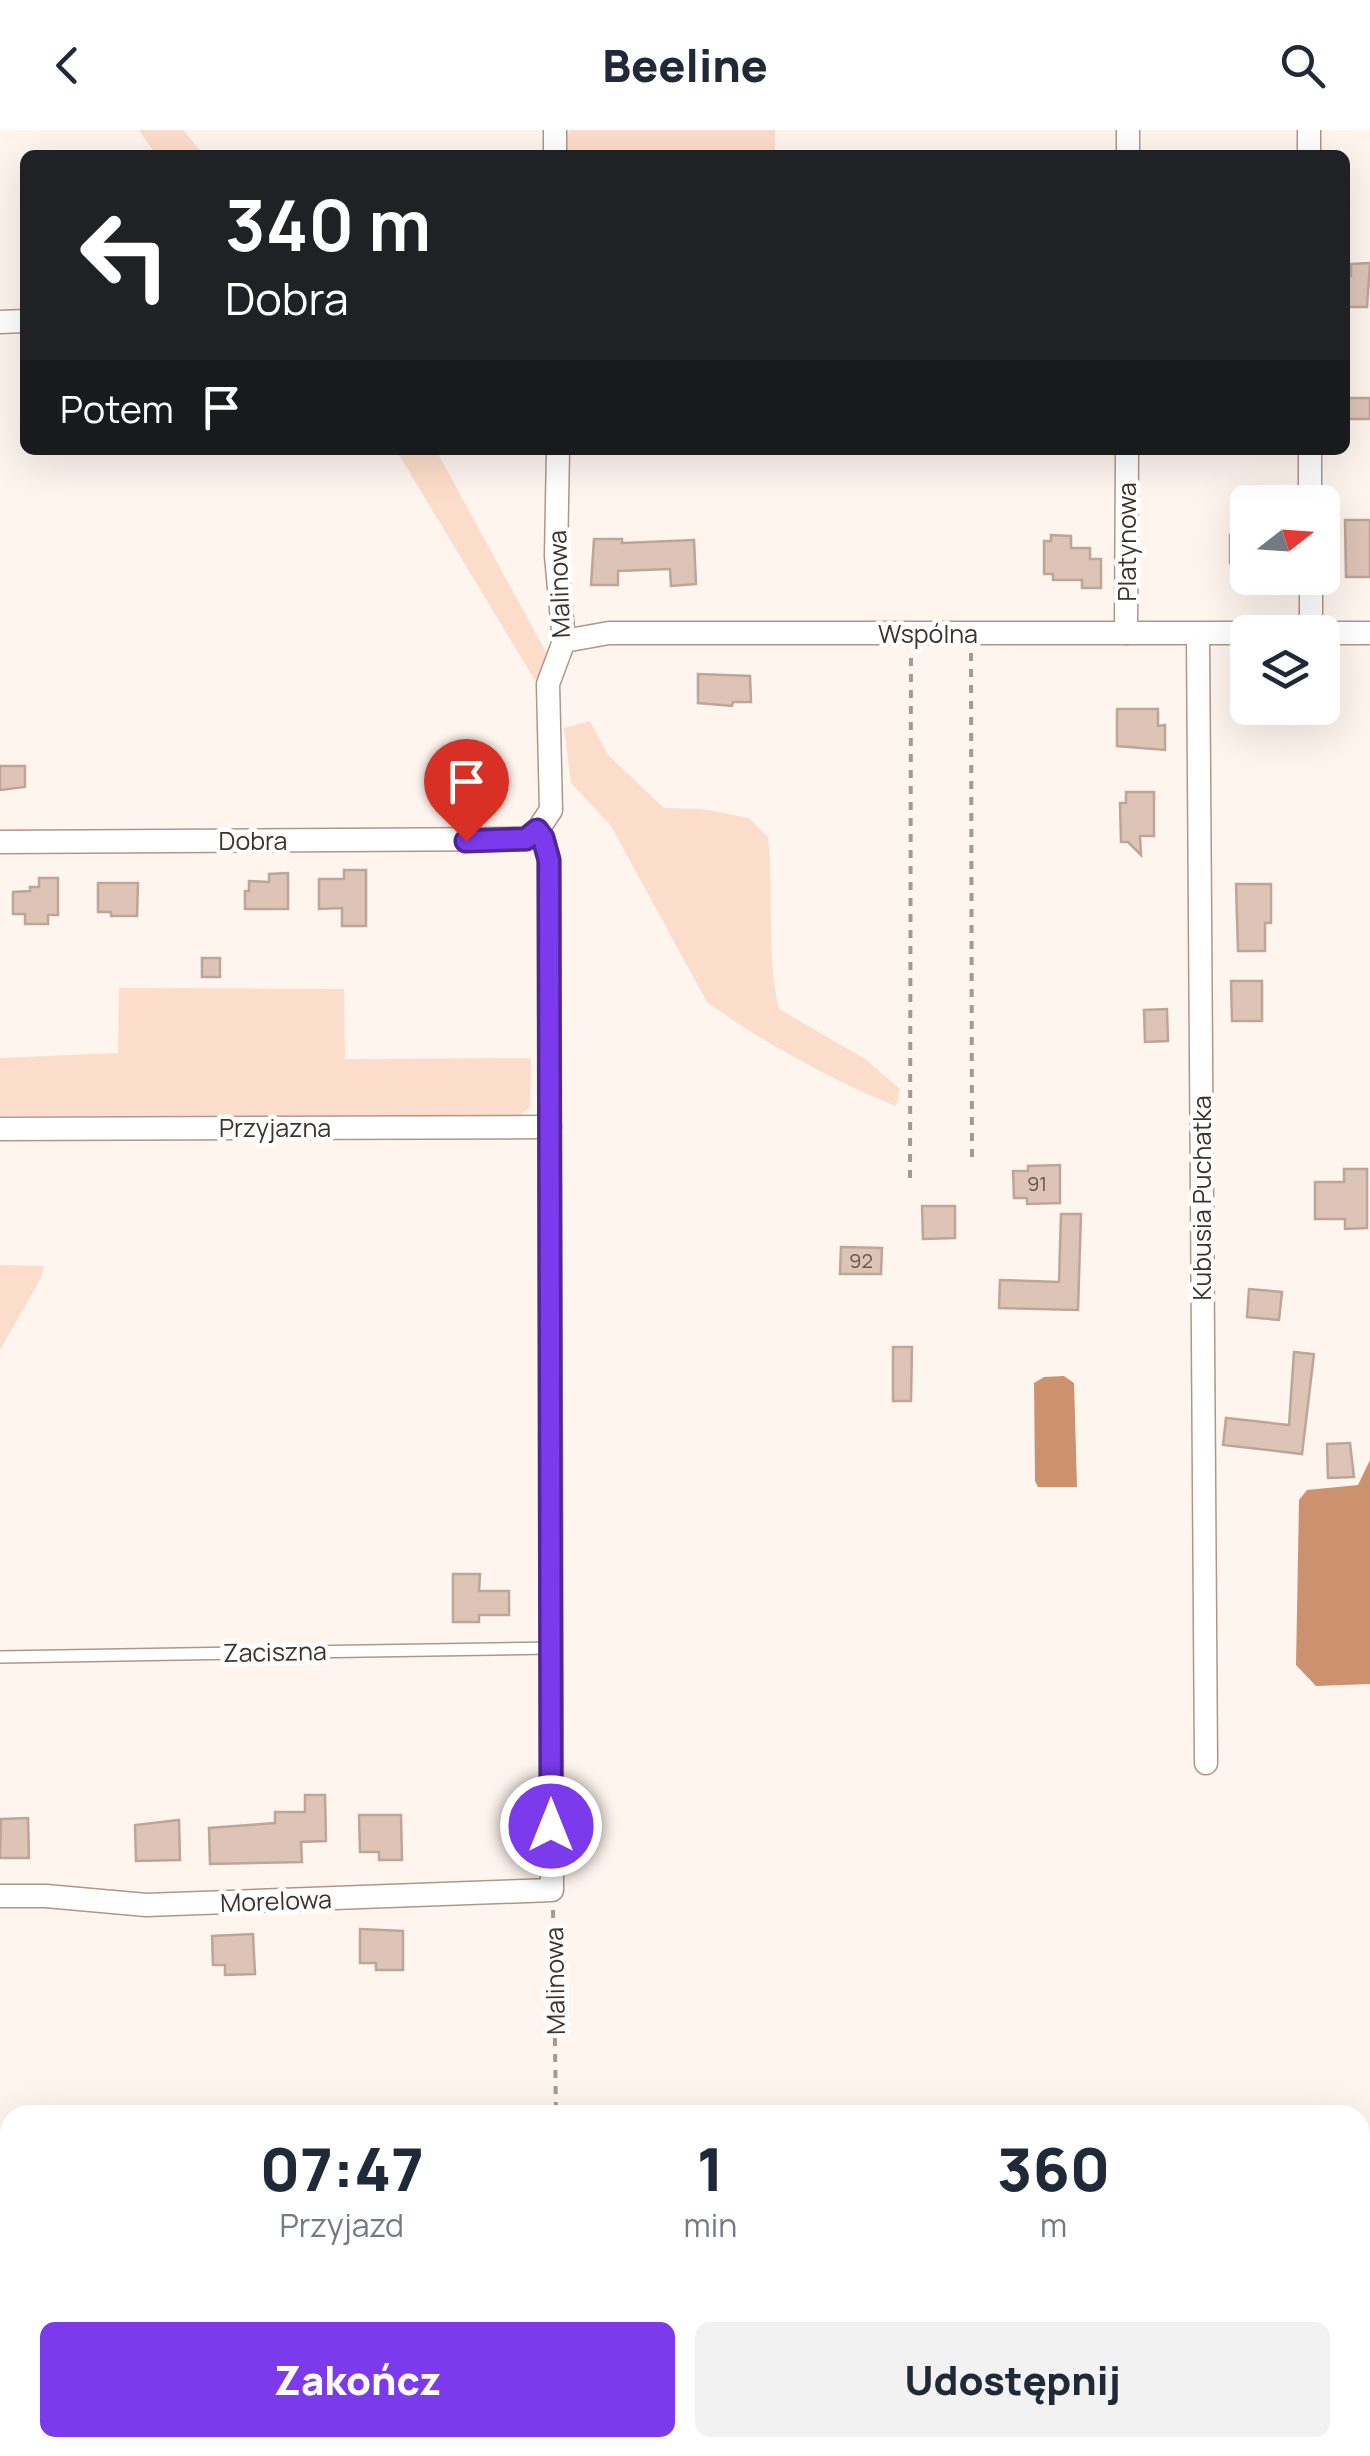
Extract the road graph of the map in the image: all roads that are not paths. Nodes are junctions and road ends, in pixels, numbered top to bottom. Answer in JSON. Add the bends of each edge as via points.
{"nodes":[{"id":1,"x":558,"y":455,"type":"edge"},
{"id":2,"x":1127,"y":455,"type":"edge"},
{"id":3,"x":1310,"y":455,"type":"edge"},
{"id":4,"x":1310,"y":485,"type":"edge"},
{"id":5,"x":1370,"y":632,"type":"edge"},
{"id":6,"x":1230,"y":633,"type":"edge"},
{"id":7,"x":1340,"y":633,"type":"edge"},
{"id":8,"x":1126,"y":634,"type":"junction"},
{"id":9,"x":1198,"y":634,"type":"junction"},
{"id":10,"x":564,"y":641,"type":"junction"},
{"id":11,"x":537,"y":830,"type":"junction"},
{"id":12,"x":0,"y":842,"type":"edge"},
{"id":13,"x":550,"y":1127,"type":"junction"},
{"id":14,"x":0,"y":1129,"type":"edge"},
{"id":15,"x":551,"y":1648,"type":"junction"},
{"id":16,"x":0,"y":1657,"type":"edge"},
{"id":17,"x":1206,"y":1764,"type":"dead end"},
{"id":18,"x":552,"y":1890,"type":"joint"},
{"id":19,"x":0,"y":1896,"type":"edge"}],
"edges":[{"from":1,"to":10,"type":"street","name":"Malinowa","via":[[556,556]]},
{"from":2,"to":8,"type":"street","name":"Platynowa"},
{"from":3,"to":4,"type":"street"},
{"from":5,"to":7,"type":"street"},
{"from":6,"to":9,"type":"street","name":"Wspólna"},
{"from":8,"to":9,"type":"street","name":"Wspólna"},
{"from":8,"to":10,"type":"street","name":"Wspólna","via":[[608,633]]},
{"from":9,"to":17,"type":"street","name":"Kubusia Puchatka"},
{"from":10,"to":11,"type":"street","name":"Malinowa","via":[[548,684],[551,810]]},
{"from":11,"to":12,"type":"street","name":"Dobra","via":[[505,841]]},
{"from":11,"to":13,"type":"street","name":"Malinowa","via":[[549,860]]},
{"from":13,"to":14,"type":"street","name":"Przyjazna"},
{"from":13,"to":15,"type":"street","name":"Malinowa"},
{"from":15,"to":16,"type":"lane","name":"Zaciszna"},
{"from":15,"to":18,"type":"street","name":"Malinowa"},
{"from":18,"to":19,"type":"street","name":"Morelowa","via":[[146,1905]]}]}
